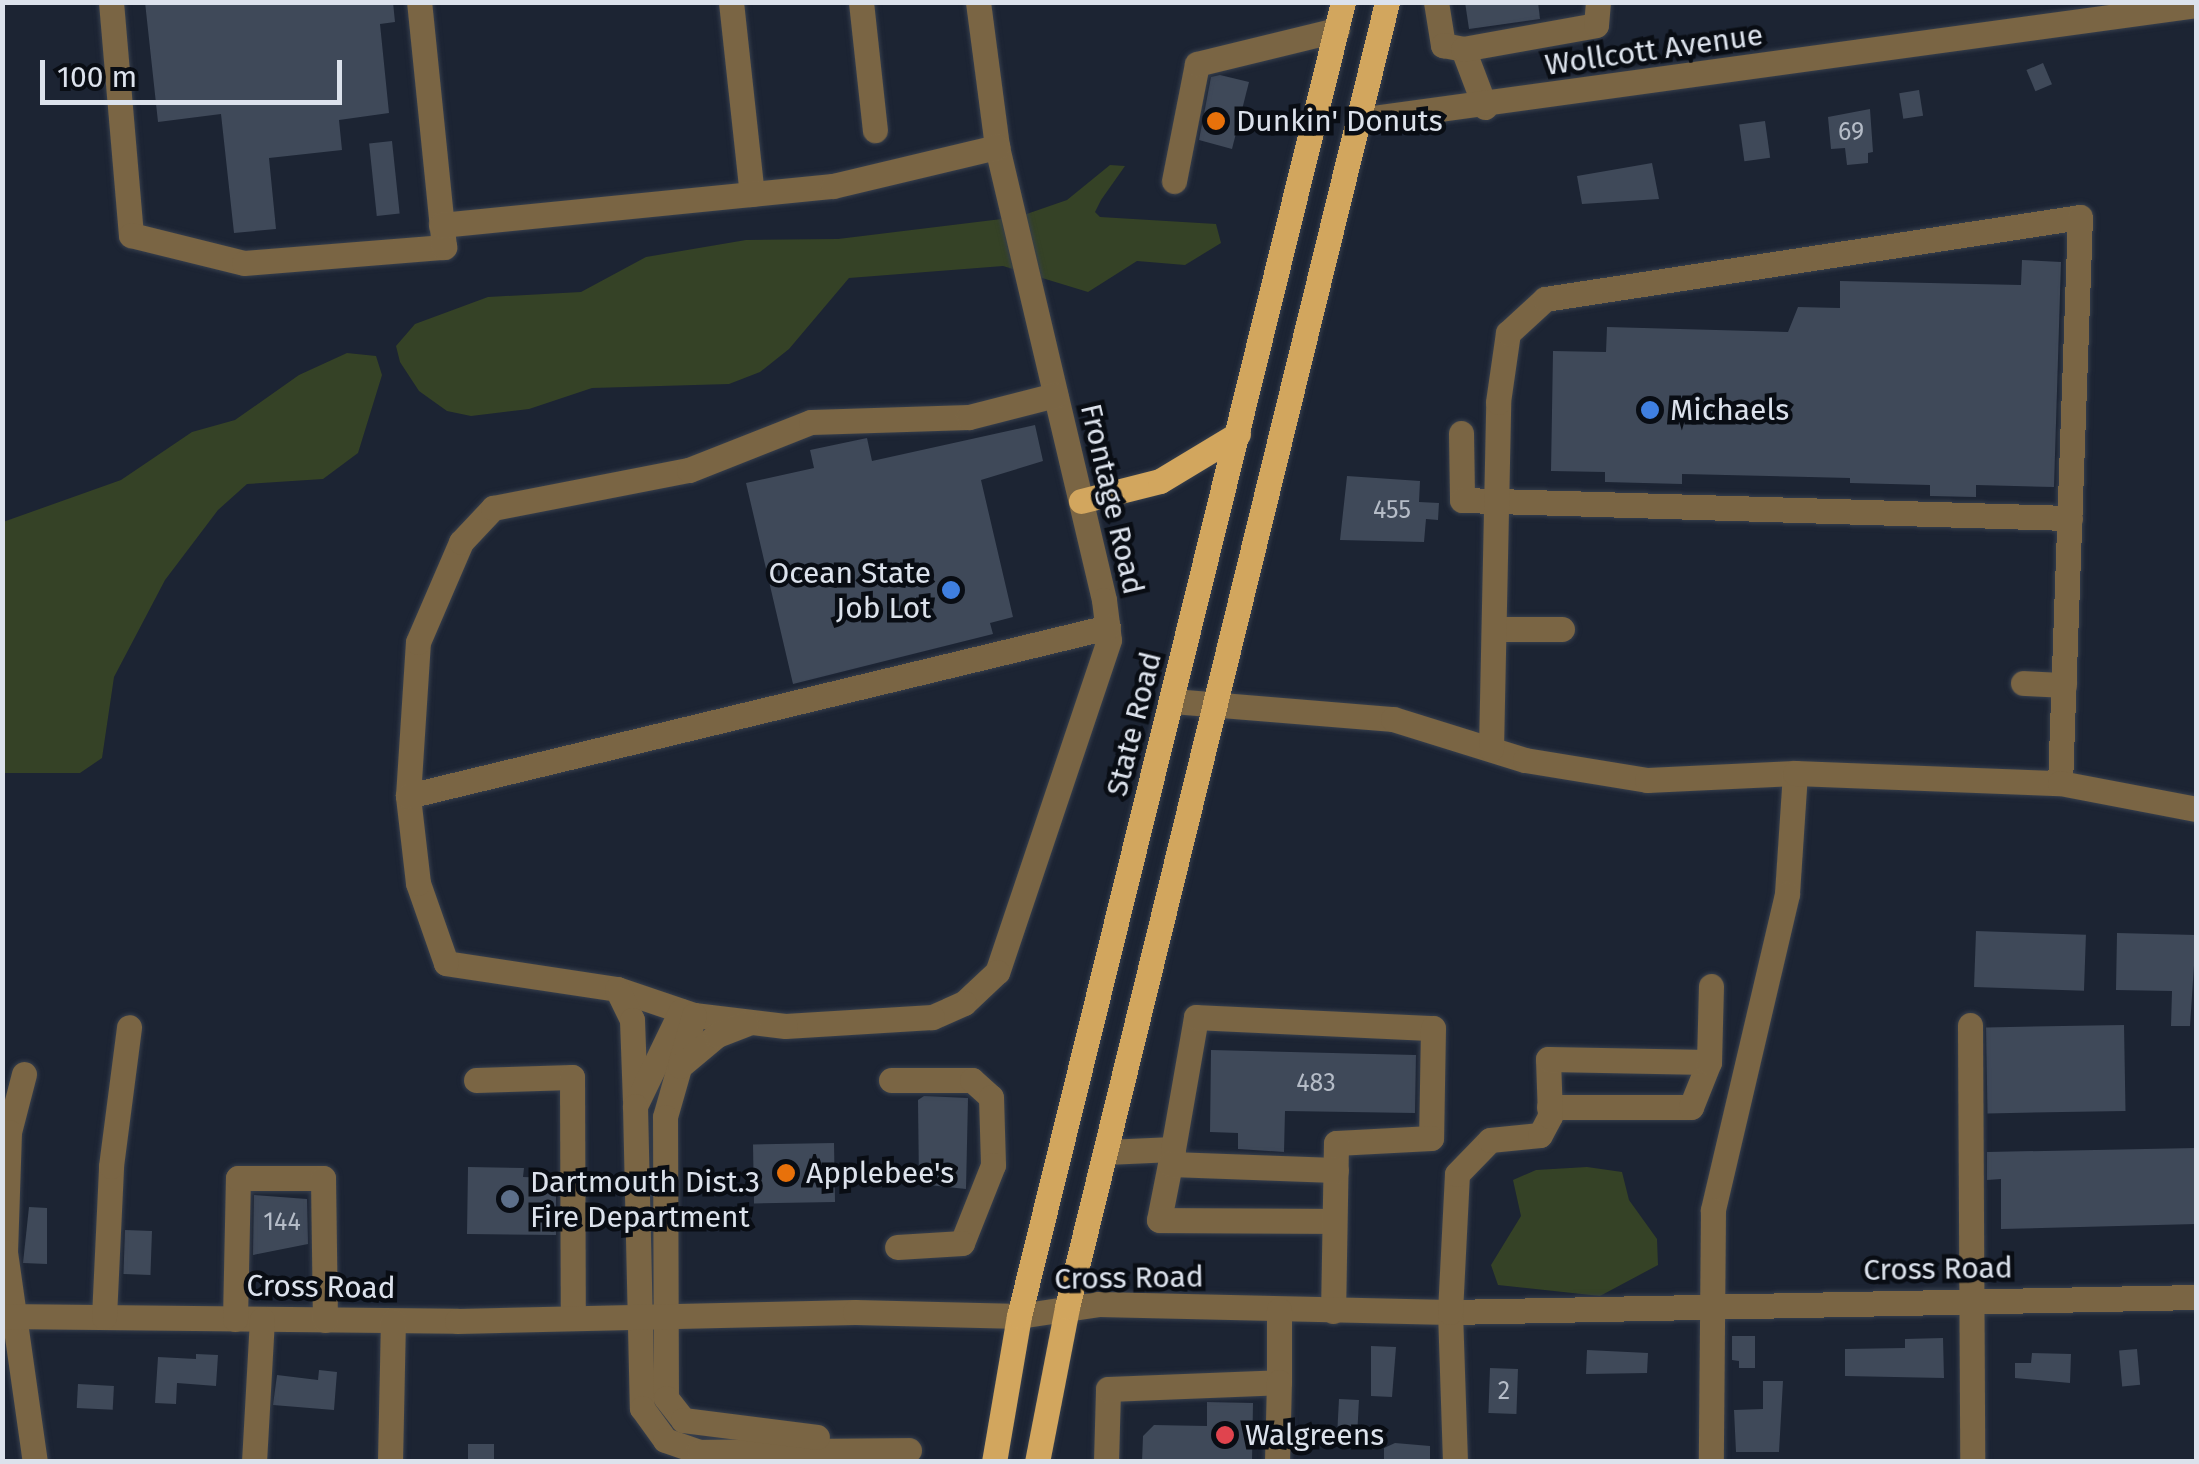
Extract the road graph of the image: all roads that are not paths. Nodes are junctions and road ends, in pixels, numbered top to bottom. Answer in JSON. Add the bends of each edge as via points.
{"nodes":[{"id":1,"x":110,"y":2,"type":"edge"},
{"id":2,"x":419,"y":2,"type":"edge"},
{"id":3,"x":731,"y":2,"type":"edge"},
{"id":4,"x":861,"y":2,"type":"edge"},
{"id":5,"x":978,"y":2,"type":"edge"},
{"id":6,"x":1343,"y":2,"type":"edge"},
{"id":7,"x":1386,"y":2,"type":"edge"},
{"id":8,"x":1436,"y":2,"type":"edge"},
{"id":9,"x":1598,"y":2,"type":"edge"},
{"id":10,"x":2196,"y":5,"type":"edge"},
{"id":11,"x":1337,"y":30,"type":"junction"},
{"id":12,"x":1463,"y":50,"type":"junction"},
{"id":13,"x":1485,"y":107,"type":"junction"},
{"id":14,"x":1358,"y":120,"type":"junction"},
{"id":15,"x":875,"y":130,"type":"dead end"},
{"id":16,"x":997,"y":147,"type":"junction"},
{"id":17,"x":1174,"y":180,"type":"dead end"},
{"id":18,"x":752,"y":194,"type":"junction"},
{"id":19,"x":441,"y":225,"type":"junction"},
{"id":20,"x":1055,"y":395,"type":"junction"},
{"id":21,"x":1461,"y":433,"type":"dead end"},
{"id":22,"x":1238,"y":434,"type":"junction"},
{"id":23,"x":1081,"y":501,"type":"junction"},
{"id":24,"x":1496,"y":502,"type":"junction"},
{"id":25,"x":2070,"y":518,"type":"junction"},
{"id":26,"x":1108,"y":627,"type":"junction"},
{"id":27,"x":1494,"y":629,"type":"junction"},
{"id":28,"x":1562,"y":629,"type":"dead end"},
{"id":29,"x":2024,"y":682,"type":"dead end"},
{"id":30,"x":2064,"y":684,"type":"junction"},
{"id":31,"x":1173,"y":701,"type":"junction"},
{"id":32,"x":1216,"y":708,"type":"junction"},
{"id":33,"x":1491,"y":750,"type":"junction"},
{"id":34,"x":1794,"y":773,"type":"junction"},
{"id":35,"x":2060,"y":783,"type":"junction"},
{"id":36,"x":408,"y":796,"type":"junction"},
{"id":37,"x":2196,"y":809,"type":"edge"},
{"id":38,"x":1711,"y":986,"type":"dead end"},
{"id":39,"x":617,"y":988,"type":"junction"},
{"id":40,"x":687,"y":1013,"type":"junction"},
{"id":41,"x":746,"y":1024,"type":"junction"},
{"id":42,"x":1970,"y":1025,"type":"dead end"},
{"id":43,"x":129,"y":1028,"type":"dead end"},
{"id":44,"x":1709,"y":1062,"type":"junction"},
{"id":45,"x":673,"y":1073,"type":"junction"},
{"id":46,"x":24,"y":1074,"type":"dead end"},
{"id":47,"x":476,"y":1080,"type":"dead end"},
{"id":48,"x":891,"y":1080,"type":"dead end"},
{"id":49,"x":635,"y":1106,"type":"junction"},
{"id":50,"x":1549,"y":1106,"type":"junction"},
{"id":51,"x":6,"y":1125,"type":"edge"},
{"id":52,"x":1106,"y":1152,"type":"junction"},
{"id":53,"x":1171,"y":1156,"type":"junction"},
{"id":54,"x":1336,"y":1170,"type":"junction"},
{"id":55,"x":5,"y":1183,"type":"edge"},
{"id":56,"x":1334,"y":1221,"type":"junction"},
{"id":57,"x":896,"y":1247,"type":"dead end"},
{"id":58,"x":2196,"y":1297,"type":"edge"},
{"id":59,"x":1970,"y":1300,"type":"junction"},
{"id":60,"x":1708,"y":1306,"type":"junction"},
{"id":61,"x":1068,"y":1307,"type":"junction"},
{"id":62,"x":1279,"y":1310,"type":"junction"},
{"id":63,"x":1333,"y":1310,"type":"junction"},
{"id":64,"x":1450,"y":1312,"type":"junction"},
{"id":65,"x":10,"y":1316,"type":"edge"},
{"id":66,"x":636,"y":1316,"type":"junction"},
{"id":67,"x":1019,"y":1316,"type":"junction"},
{"id":68,"x":104,"y":1317,"type":"junction"},
{"id":69,"x":235,"y":1318,"type":"junction"},
{"id":70,"x":572,"y":1318,"type":"junction"},
{"id":71,"x":668,"y":1318,"type":"junction"},
{"id":72,"x":262,"y":1319,"type":"junction"},
{"id":73,"x":324,"y":1320,"type":"junction"},
{"id":74,"x":394,"y":1320,"type":"junction"},
{"id":75,"x":1280,"y":1382,"type":"junction"},
{"id":76,"x":912,"y":1456,"type":"edge"},
{"id":77,"x":34,"y":1462,"type":"edge"},
{"id":78,"x":254,"y":1462,"type":"edge"},
{"id":79,"x":390,"y":1462,"type":"edge"},
{"id":80,"x":994,"y":1462,"type":"edge"},
{"id":81,"x":1037,"y":1462,"type":"edge"},
{"id":82,"x":1106,"y":1462,"type":"edge"},
{"id":83,"x":1277,"y":1462,"type":"edge"},
{"id":84,"x":1455,"y":1462,"type":"edge"},
{"id":85,"x":1711,"y":1462,"type":"edge"},
{"id":86,"x":1972,"y":1462,"type":"edge"}],
"edges":[{"from":1,"to":19,"type":"street","via":[[132,236],[244,264],[444,247]]},
{"from":2,"to":19,"type":"street"},
{"from":3,"to":18,"type":"street"},
{"from":4,"to":15,"type":"street"},
{"from":5,"to":16,"type":"street","name":"Frontage Road"},
{"from":6,"to":11,"type":"main road","name":"State Road"},
{"from":7,"to":14,"type":"main road"},
{"from":8,"to":12,"type":"street","via":[[1443,45]]},
{"from":9,"to":12,"type":"street","via":[[1596,25]]},
{"from":10,"to":13,"type":"street","name":"Wollcott Avenue"},
{"from":11,"to":17,"type":"street","via":[[1196,64]]},
{"from":11,"to":22,"type":"main road","name":"State Road"},
{"from":12,"to":13,"type":"street"},
{"from":13,"to":14,"type":"street","name":"Wollcott Avenue"},
{"from":14,"to":32,"type":"main road"},
{"from":16,"to":18,"type":"street","via":[[846,183]]},
{"from":16,"to":20,"type":"street","name":"Frontage Road"},
{"from":18,"to":19,"type":"street"},
{"from":20,"to":23,"type":"street","name":"Frontage Road"},
{"from":20,"to":36,"type":"street","via":[[969,416],[811,422],[690,470],[494,508],[461,542],[418,642]]},
{"from":21,"to":24,"type":"street","via":[[1462,500]]},
{"from":22,"to":23,"type":"main road","via":[[1160,481]]},
{"from":22,"to":31,"type":"main road","name":"State Road"},
{"from":23,"to":26,"type":"street","name":"Frontage Road"},
{"from":24,"to":25,"type":"street"},
{"from":24,"to":25,"type":"street","via":[[1508,333],[1545,299],[2080,217]]},
{"from":24,"to":27,"type":"street"},
{"from":25,"to":30,"type":"street"},
{"from":26,"to":36,"type":"street"},
{"from":26,"to":41,"type":"street","name":"Frontage Road","via":[[1104,669],[1004,956],[988,983],[950,1011],[913,1021]]},
{"from":27,"to":28,"type":"street"},
{"from":27,"to":33,"type":"street"},
{"from":29,"to":30,"type":"street"},
{"from":30,"to":35,"type":"street"},
{"from":31,"to":32,"type":"street"},
{"from":31,"to":67,"type":"main road","name":"State Road"},
{"from":32,"to":33,"type":"street","via":[[1393,720]]},
{"from":32,"to":52,"type":"main road"},
{"from":33,"to":34,"type":"street","via":[[1646,780]]},
{"from":34,"to":35,"type":"street"},
{"from":34,"to":60,"type":"street","via":[[1787,894],[1713,1210]]},
{"from":35,"to":37,"type":"street"},
{"from":36,"to":39,"type":"street","name":"Frontage Road","via":[[418,883],[446,963]]},
{"from":38,"to":44,"type":"street"},
{"from":39,"to":40,"type":"street","name":"Frontage Road"},
{"from":39,"to":49,"type":"street","via":[[632,1020]]},
{"from":40,"to":41,"type":"street","name":"Frontage Road"},
{"from":40,"to":45,"type":"street"},
{"from":40,"to":49,"type":"street"},
{"from":41,"to":45,"type":"street","via":[[694,1050]]},
{"from":42,"to":59,"type":"street"},
{"from":43,"to":68,"type":"street","via":[[111,1166]]},
{"from":44,"to":50,"type":"street","via":[[1691,1107]]},
{"from":44,"to":50,"type":"street","via":[[1548,1060]]},
{"from":45,"to":71,"type":"street","via":[[664,1117]]},
{"from":46,"to":51,"type":"street"},
{"from":47,"to":70,"type":"street","via":[[572,1077]]},
{"from":48,"to":57,"type":"street","via":[[972,1080],[990,1097],[992,1166],[962,1242]]},
{"from":49,"to":66,"type":"street"},
{"from":50,"to":64,"type":"street","via":[[1540,1134],[1490,1140],[1456,1174]]},
{"from":51,"to":55,"type":"street"},
{"from":52,"to":53,"type":"street"},
{"from":52,"to":61,"type":"main road"},
{"from":53,"to":54,"type":"street"},
{"from":53,"to":54,"type":"street","via":[[1196,1018],[1433,1028],[1431,1138],[1336,1143]]},
{"from":53,"to":56,"type":"street","via":[[1159,1220]]},
{"from":54,"to":56,"type":"street"},
{"from":55,"to":65,"type":"street"},
{"from":56,"to":63,"type":"street"},
{"from":58,"to":59,"type":"street","name":"Cross Road"},
{"from":59,"to":60,"type":"street","name":"Cross Road"},
{"from":59,"to":86,"type":"street"},
{"from":60,"to":64,"type":"street","name":"Cross Road"},
{"from":60,"to":85,"type":"street"},
{"from":61,"to":62,"type":"street","name":"Cross Road"},
{"from":61,"to":67,"type":"street","name":"Cross Road"},
{"from":61,"to":81,"type":"main road"},
{"from":62,"to":63,"type":"street","name":"Cross Road"},
{"from":62,"to":75,"type":"street"},
{"from":63,"to":64,"type":"street","name":"Cross Road"},
{"from":64,"to":84,"type":"street"},
{"from":65,"to":68,"type":"street","name":"Cross Road"},
{"from":65,"to":77,"type":"street"},
{"from":66,"to":70,"type":"street","name":"Cross Road"},
{"from":66,"to":71,"type":"street","name":"Cross Road"},
{"from":66,"to":76,"type":"street","via":[[642,1408],[665,1440],[699,1452]]},
{"from":67,"to":71,"type":"street","name":"Cross Road"},
{"from":67,"to":80,"type":"main road","name":"State Road"},
{"from":68,"to":69,"type":"street","name":"Cross Road"},
{"from":69,"to":72,"type":"street","name":"Cross Road"},
{"from":69,"to":73,"type":"street","via":[[238,1178],[324,1178]]},
{"from":70,"to":74,"type":"street","name":"Cross Road"},
{"from":71,"to":76,"type":"street","via":[[666,1398],[682,1420]]},
{"from":72,"to":73,"type":"street","name":"Cross Road"},
{"from":72,"to":78,"type":"street"},
{"from":73,"to":74,"type":"street","name":"Cross Road"},
{"from":74,"to":79,"type":"street"},
{"from":75,"to":82,"type":"street","via":[[1108,1389]]},
{"from":75,"to":83,"type":"street"}]}
